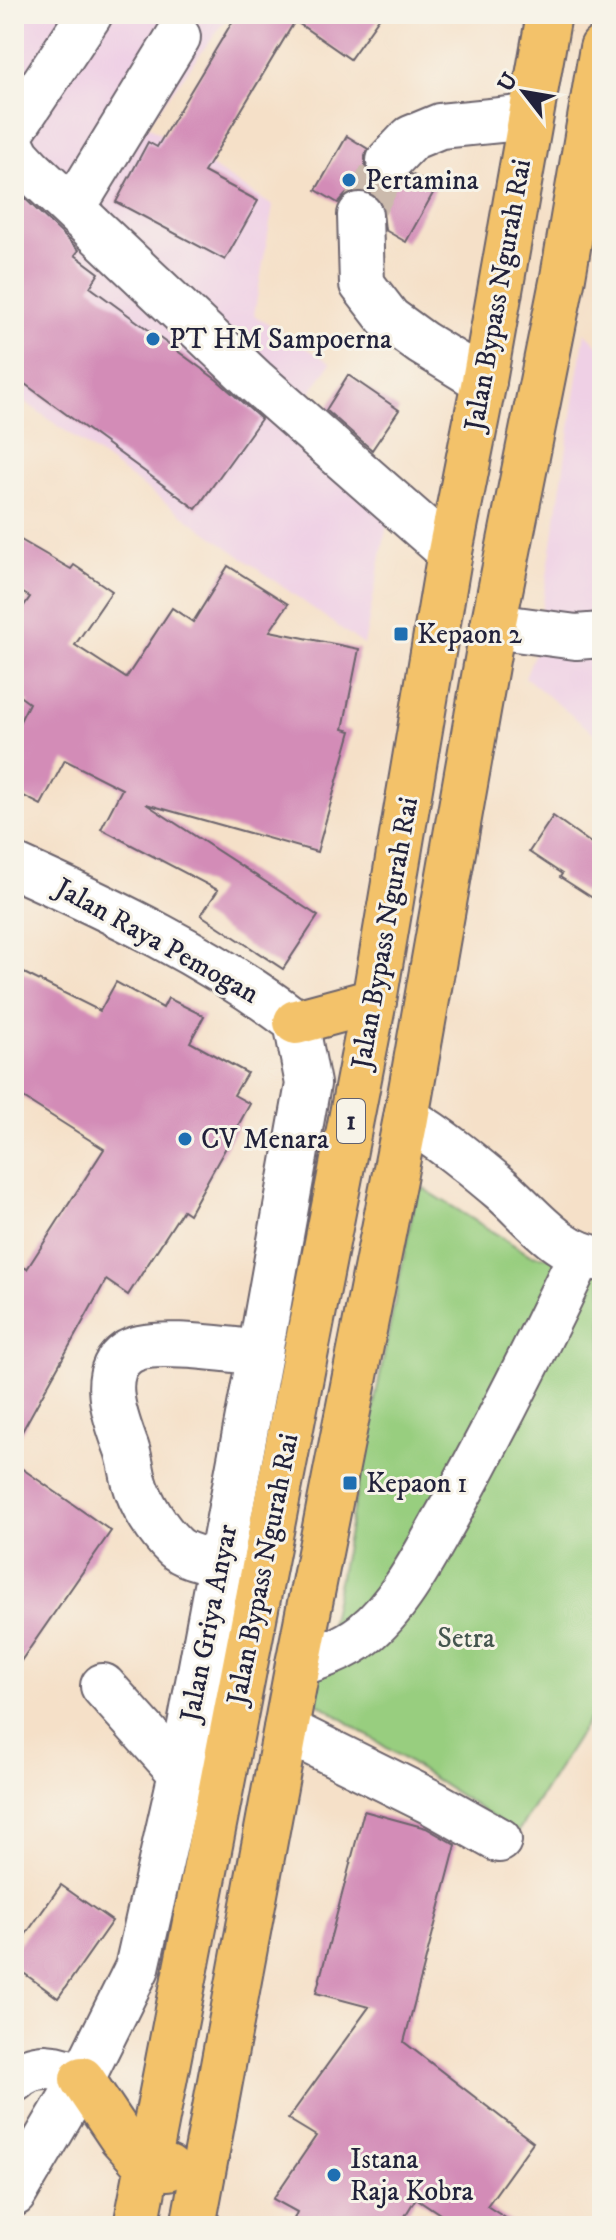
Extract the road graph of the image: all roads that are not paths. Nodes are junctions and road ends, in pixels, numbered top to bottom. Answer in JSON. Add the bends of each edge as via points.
{"nodes":[{"id":1,"x":90,"y":14,"type":"edge"},
{"id":2,"x":549,"y":14,"type":"edge"},
{"id":3,"x":178,"y":37,"type":"dead end"},
{"id":4,"x":602,"y":48,"type":"edge"},
{"id":5,"x":530,"y":117,"type":"junction"},
{"id":6,"x":14,"y":128,"type":"edge"},
{"id":7,"x":14,"y":148,"type":"edge"},
{"id":8,"x":389,"y":161,"type":"tunnel mouth"},
{"id":9,"x":73,"y":208,"type":"junction"},
{"id":10,"x":360,"y":215,"type":"tunnel mouth"},
{"id":11,"x":484,"y":381,"type":"junction"},
{"id":12,"x":450,"y":552,"type":"junction"},
{"id":13,"x":493,"y":626,"type":"junction"},
{"id":14,"x":602,"y":635,"type":"edge"},
{"id":15,"x":14,"y":866,"type":"edge"},
{"id":16,"x":374,"y":1001,"type":"junction"},
{"id":17,"x":296,"y":1022,"type":"junction"},
{"id":18,"x":406,"y":1118,"type":"junction"},
{"id":19,"x":591,"y":1256,"type":"edge"},
{"id":20,"x":260,"y":1353,"type":"junction"},
{"id":21,"x":221,"y":1564,"type":"junction"},
{"id":22,"x":298,"y":1664,"type":"junction"},
{"id":23,"x":103,"y":1686,"type":"dead end"},
{"id":24,"x":286,"y":1730,"type":"junction"},
{"id":25,"x":181,"y":1773,"type":"junction"},
{"id":26,"x":499,"y":1840,"type":"dead end"},
{"id":27,"x":82,"y":2079,"type":"junction"},
{"id":28,"x":14,"y":2080,"type":"edge"},
{"id":29,"x":146,"y":2165,"type":"junction"},
{"id":30,"x":202,"y":2173,"type":"junction"},
{"id":31,"x":14,"y":2194,"type":"edge"},
{"id":32,"x":136,"y":2226,"type":"edge"},
{"id":33,"x":193,"y":2226,"type":"edge"}],
"edges":[{"from":1,"to":6,"type":"street"},
{"from":2,"to":5,"type":"highway","name":"Jalan Bypass Ngurah Rai","number":"1"},
{"from":3,"to":9,"type":"street"},
{"from":4,"to":13,"type":"highway","name":"Jalan Bypass Ngurah Rai","number":"1"},
{"from":5,"to":8,"type":"street","via":[[440,126],[411,138]]},
{"from":5,"to":11,"type":"highway","name":"Jalan Bypass Ngurah Rai","number":"1"},
{"from":7,"to":9,"type":"street"},
{"from":9,"to":12,"type":"street","via":[[266,391]]},
{"from":10,"to":11,"type":"street","via":[[362,284],[389,319]]},
{"from":11,"to":12,"type":"highway","name":"Jalan Bypass Ngurah Rai","number":"1"},
{"from":12,"to":16,"type":"highway","name":"Jalan Bypass Ngurah Rai","number":"1"},
{"from":13,"to":14,"type":"street","via":[[576,637]]},
{"from":13,"to":18,"type":"highway","name":"Jalan Bypass Ngurah Rai","number":"1"},
{"from":15,"to":17,"type":"street","name":"Jalan Raya Pemogan","via":[[94,902],[248,986]]},
{"from":16,"to":17,"type":"highway"},
{"from":16,"to":29,"type":"highway","name":"Jalan Bypass Ngurah Rai","number":"1"},
{"from":17,"to":20,"type":"street","name":"Jalan Griya Anyar","via":[[308,1084]]},
{"from":18,"to":19,"type":"street","via":[[503,1191],[540,1228]]},
{"from":18,"to":22,"type":"highway","name":"Jalan Bypass Ngurah Rai","number":"1"},
{"from":19,"to":22,"type":"street","via":[[428,1549],[393,1602],[365,1634],[327,1656]]},
{"from":20,"to":21,"type":"street","name":"Jalan Griya Anyar"},
{"from":20,"to":21,"type":"street","via":[[143,1346],[127,1353],[112,1376],[112,1406],[146,1507],[179,1551]]},
{"from":21,"to":25,"type":"street","name":"Jalan Griya Anyar"},
{"from":22,"to":24,"type":"highway","name":"Jalan Bypass Ngurah Rai","number":"1"},
{"from":23,"to":25,"type":"street"},
{"from":24,"to":26,"type":"street"},
{"from":24,"to":30,"type":"highway","name":"Jalan Bypass Ngurah Rai","number":"1"},
{"from":25,"to":27,"type":"street","name":"Jalan Griya Anyar","via":[[137,1968]]},
{"from":27,"to":28,"type":"street","via":[[44,2066]]},
{"from":27,"to":29,"type":"highway"},
{"from":27,"to":31,"type":"street","name":"Jalan Griya Anyar"},
{"from":29,"to":30,"type":"highway"},
{"from":29,"to":32,"type":"highway","name":"Jalan Bypass Ngurah Rai","number":"1"},
{"from":30,"to":33,"type":"highway","name":"Jalan Bypass Ngurah Rai","number":"1"}]}
